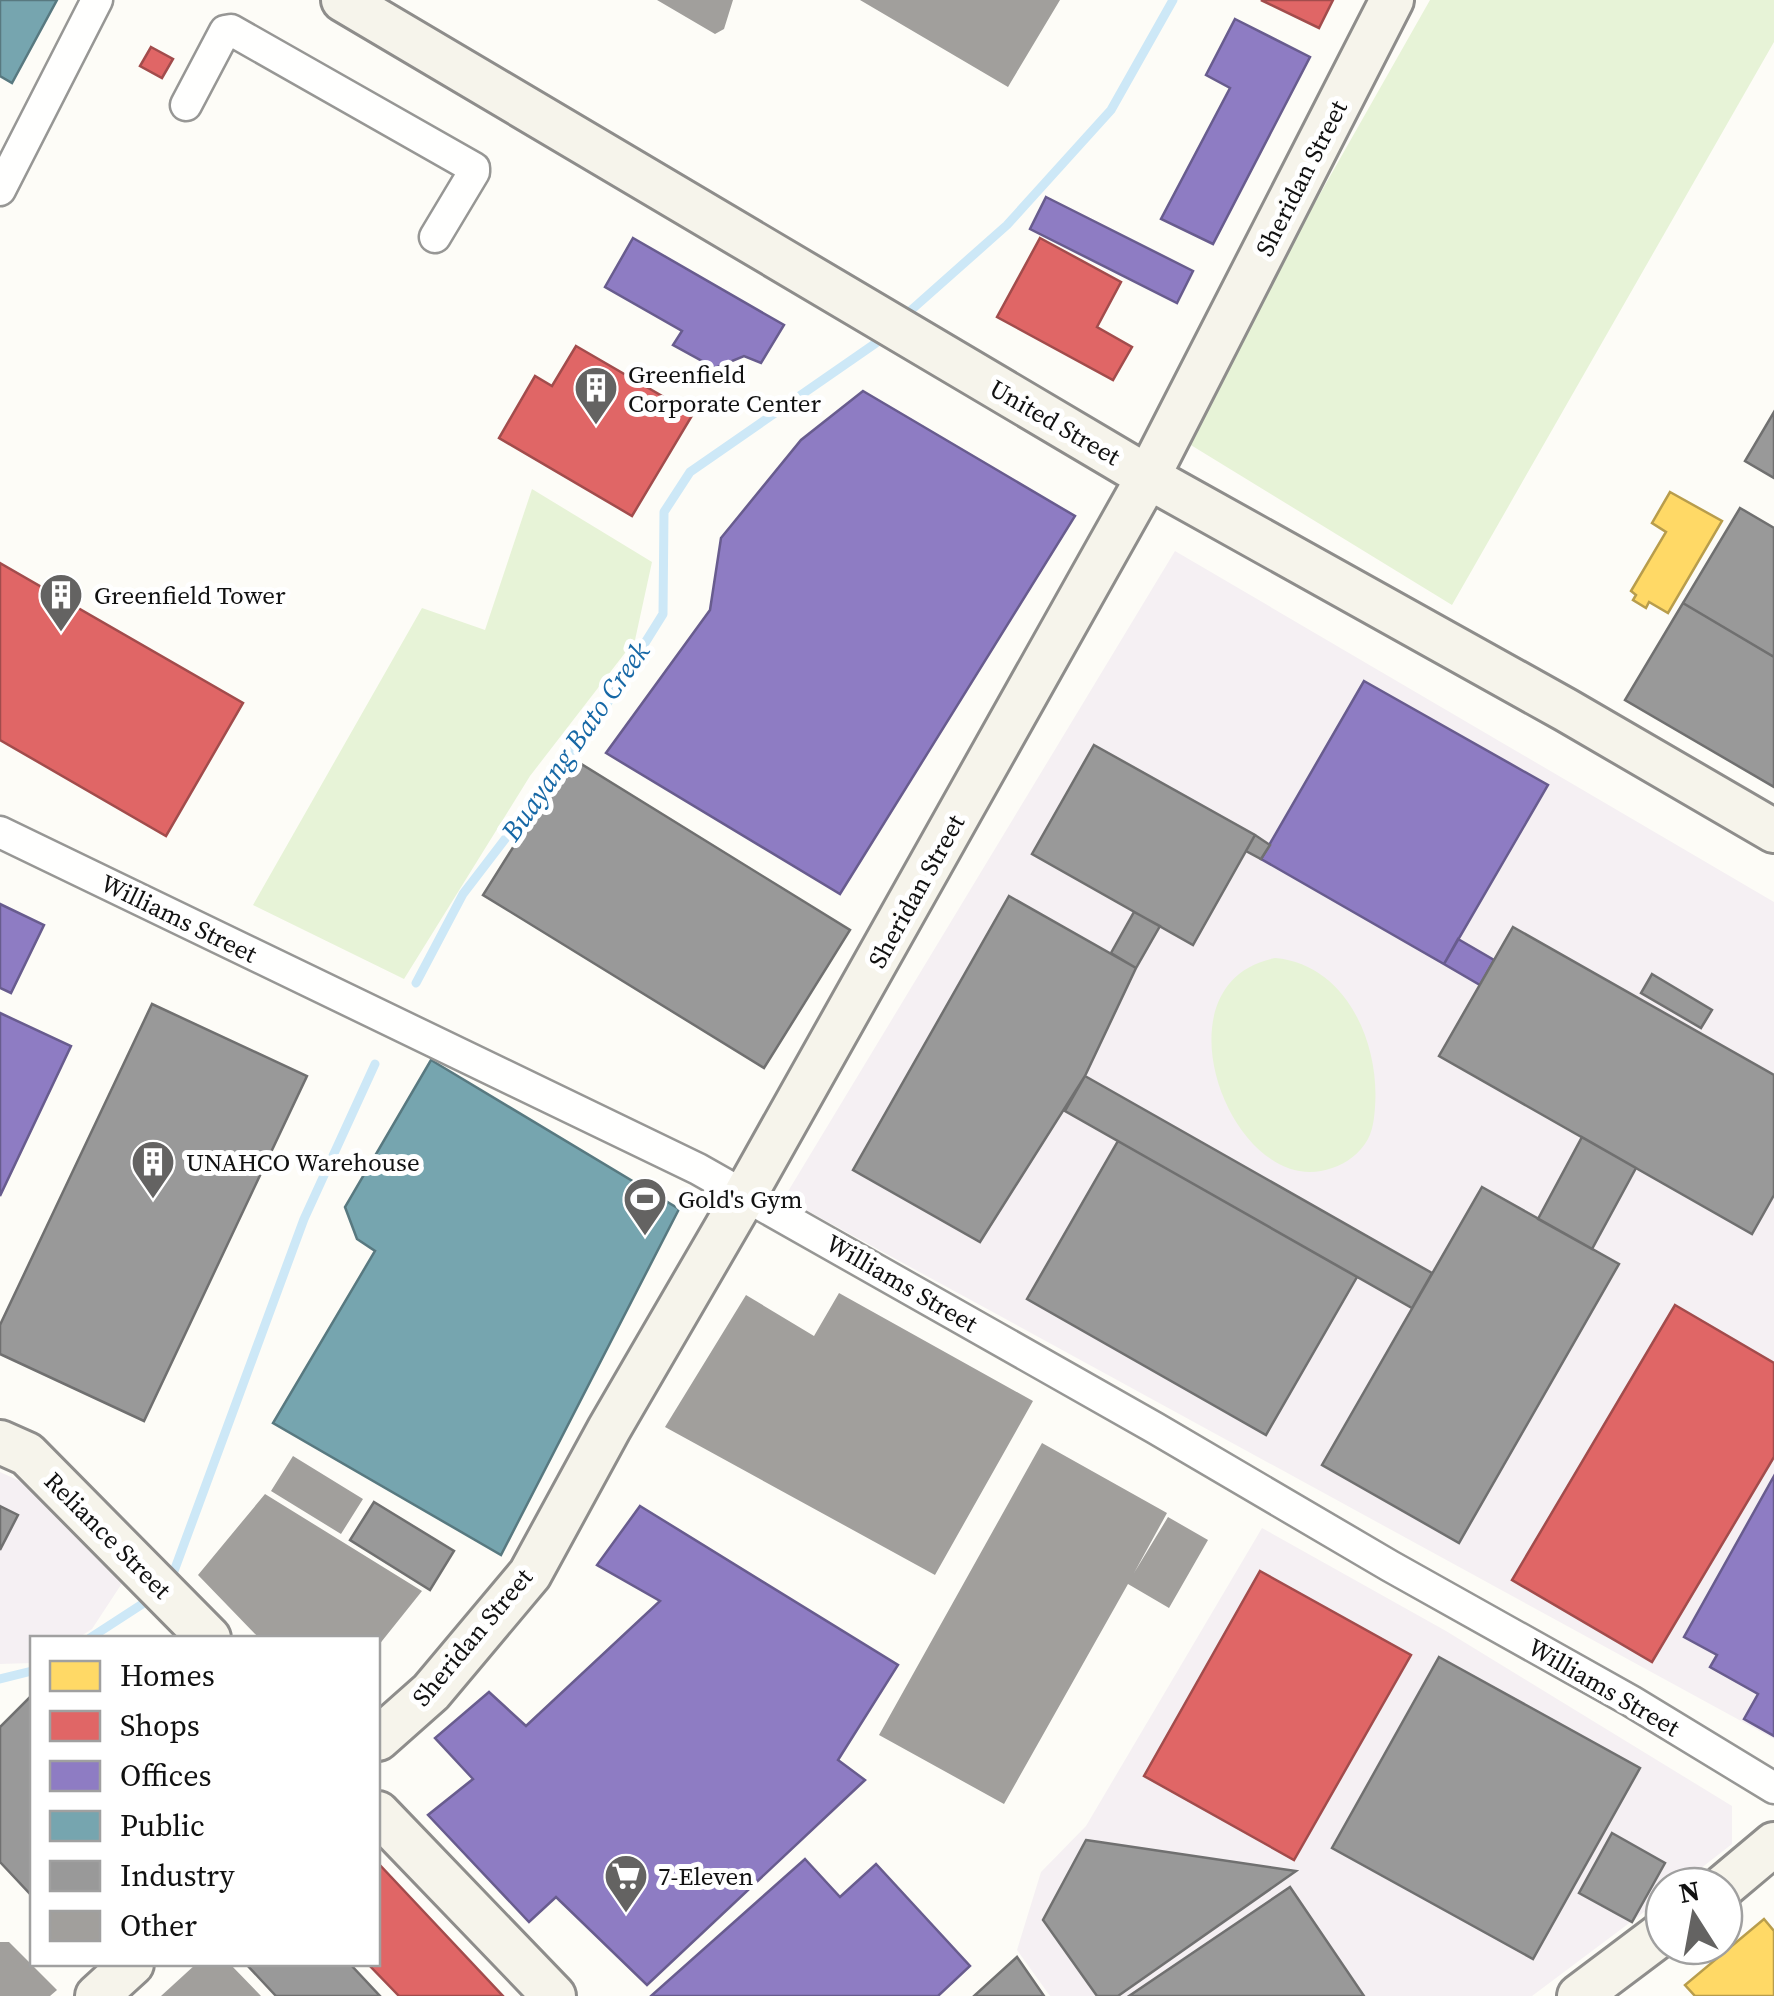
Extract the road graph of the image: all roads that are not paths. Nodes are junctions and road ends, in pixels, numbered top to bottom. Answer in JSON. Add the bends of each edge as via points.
{"nodes":[{"id":1,"x":97,"y":0,"type":"edge"},
{"id":2,"x":344,"y":0,"type":"edge"},
{"id":3,"x":1392,"y":0,"type":"edge"},
{"id":4,"x":186,"y":106,"type":"dead end"},
{"id":5,"x":0,"y":190,"type":"edge"},
{"id":6,"x":435,"y":237,"type":"dead end"},
{"id":7,"x":1148,"y":478,"type":"junction"},
{"id":8,"x":1774,"y":831,"type":"edge"},
{"id":9,"x":0,"y":832,"type":"edge"},
{"id":10,"x":745,"y":1195,"type":"junction"},
{"id":11,"x":0,"y":1442,"type":"edge"},
{"id":12,"x":207,"y":1636,"type":"edge"},
{"id":13,"x":380,"y":1737,"type":"edge"},
{"id":14,"x":1774,"y":1788,"type":"edge"},
{"id":15,"x":380,"y":1815,"type":"edge"},
{"id":16,"x":1774,"y":1844,"type":"edge"},
{"id":17,"x":1744,"y":1869,"type":"edge"},
{"id":18,"x":1644,"y":1947,"type":"edge"},
{"id":19,"x":130,"y":1966,"type":"edge"},
{"id":20,"x":97,"y":1996,"type":"edge"},
{"id":21,"x":554,"y":1996,"type":"edge"},
{"id":22,"x":1579,"y":1996,"type":"edge"}],
"edges":[{"from":1,"to":5,"type":"street"},
{"from":2,"to":7,"type":"street","name":"United Street"},
{"from":3,"to":7,"type":"street","name":"Sheridan Street"},
{"from":4,"to":6,"type":"street","via":[[231,30],[474,168]]},
{"from":7,"to":8,"type":"street","name":"United Street"},
{"from":7,"to":10,"type":"street","name":"Sheridan Street"},
{"from":9,"to":10,"type":"street","name":"Williams Street"},
{"from":10,"to":13,"type":"street","name":"Sheridan Street","via":[[530,1574],[431,1692]]},
{"from":10,"to":14,"type":"street","name":"Williams Street"},
{"from":11,"to":12,"type":"street","name":"Reliance Street","via":[[27,1454]]},
{"from":15,"to":21,"type":"street"},
{"from":16,"to":17,"type":"street"},
{"from":18,"to":22,"type":"street"},
{"from":19,"to":20,"type":"street"}]}
